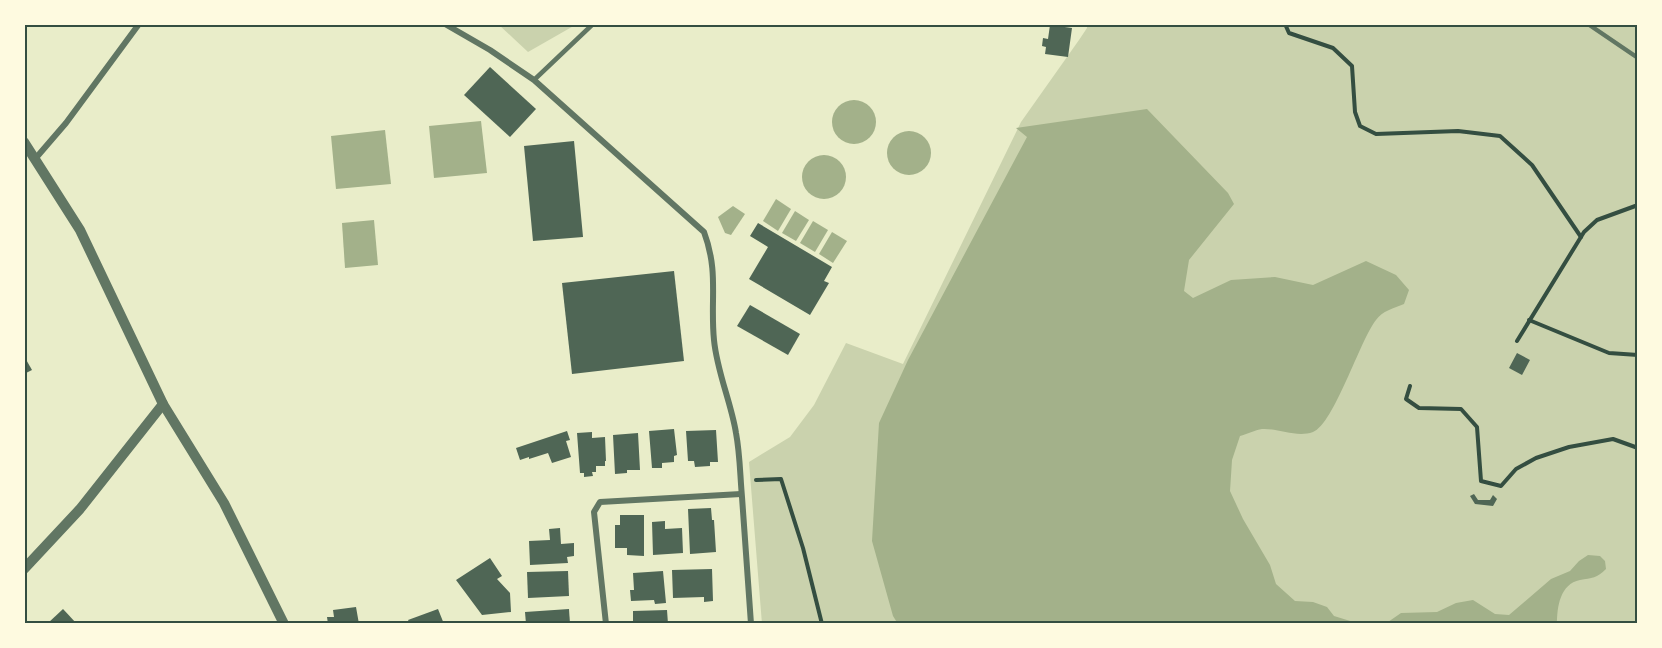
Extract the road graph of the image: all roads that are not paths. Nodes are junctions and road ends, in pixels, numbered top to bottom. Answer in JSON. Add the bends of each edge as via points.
{"nodes":[{"id":1,"x":140,"y":24,"type":"edge"},
{"id":2,"x":445,"y":24,"type":"edge"},
{"id":3,"x":593,"y":24,"type":"edge"},
{"id":4,"x":1588,"y":24,"type":"edge"},
{"id":5,"x":1638,"y":58,"type":"edge"},
{"id":6,"x":534,"y":80,"type":"junction"},
{"id":7,"x":24,"y":142,"type":"edge"},
{"id":8,"x":35,"y":159,"type":"junction"},
{"id":9,"x":163,"y":404,"type":"junction"},
{"id":10,"x":741,"y":494,"type":"junction"},
{"id":11,"x":24,"y":569,"type":"edge"},
{"id":12,"x":284,"y":624,"type":"edge"},
{"id":13,"x":606,"y":624,"type":"edge"},
{"id":14,"x":751,"y":624,"type":"edge"}],
"edges":[{"from":1,"to":8,"type":"street"},
{"from":2,"to":6,"type":"street"},
{"from":3,"to":6,"type":"lane"},
{"from":4,"to":5,"type":"lane"},
{"from":6,"to":10,"type":"street","via":[[704,232],[714,276],[714,342],[736,432]]},
{"from":7,"to":8,"type":"street"},
{"from":8,"to":9,"type":"street","via":[[80,230]]},
{"from":9,"to":11,"type":"street","via":[[80,509]]},
{"from":9,"to":12,"type":"street","via":[[224,503]]},
{"from":10,"to":13,"type":"street","via":[[600,502],[594,512]]},
{"from":10,"to":14,"type":"street"}]}
